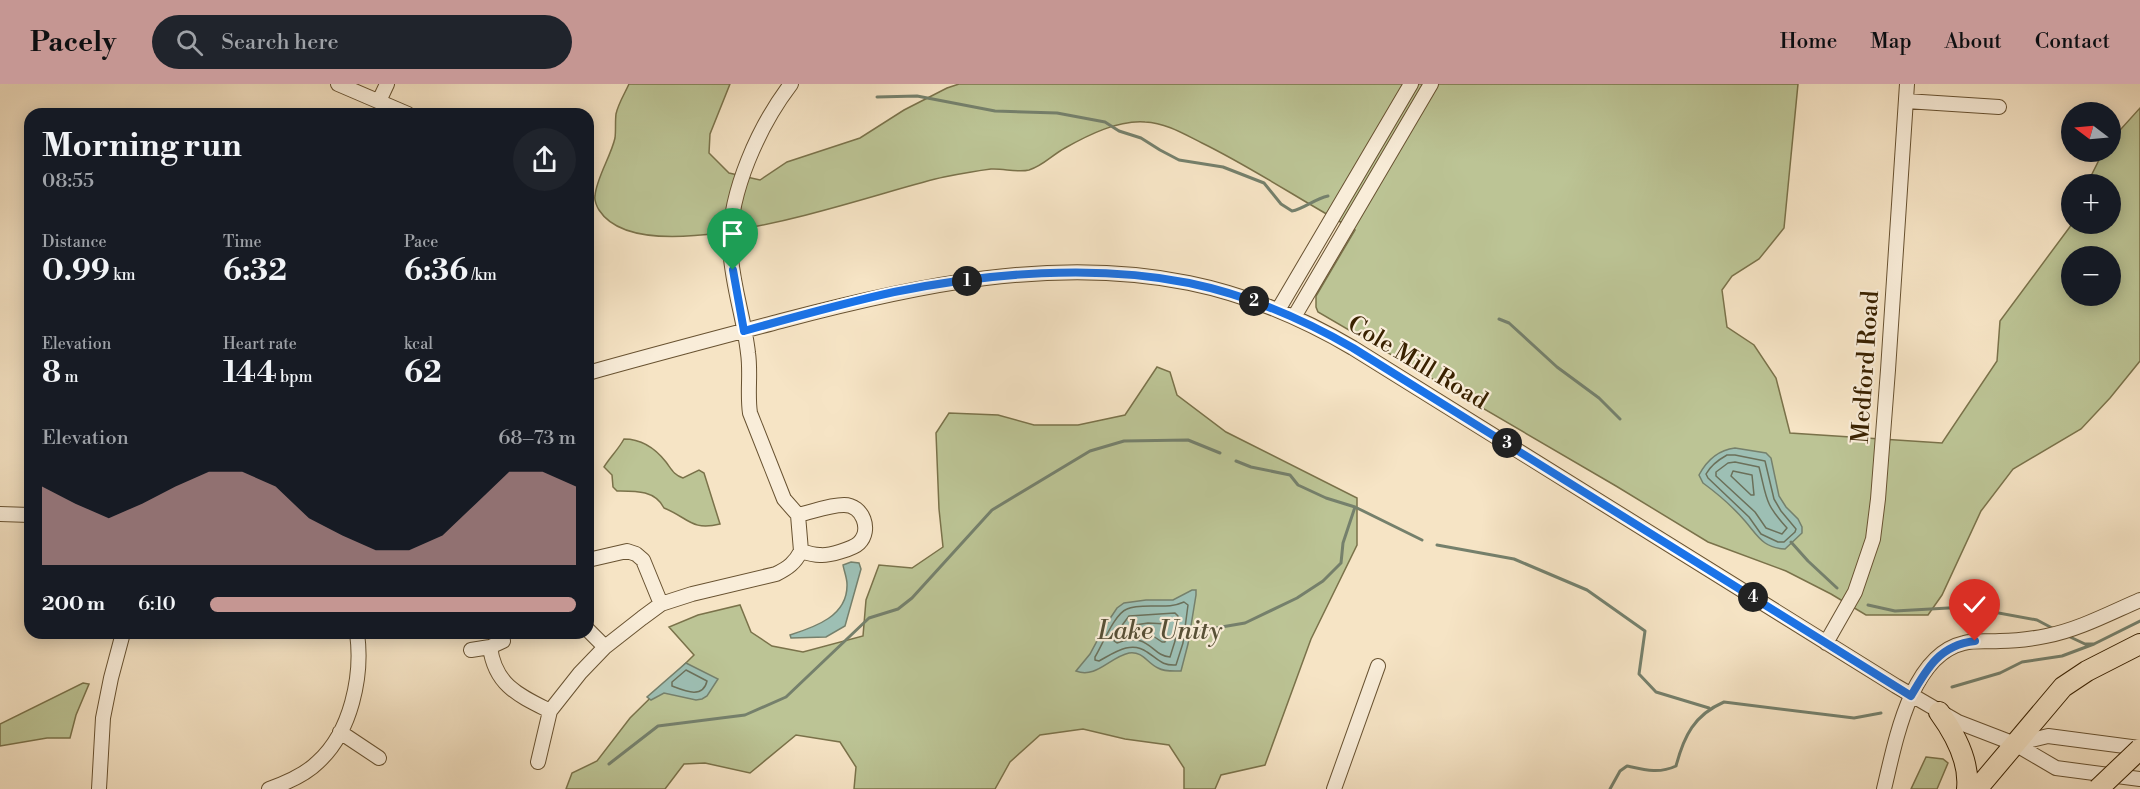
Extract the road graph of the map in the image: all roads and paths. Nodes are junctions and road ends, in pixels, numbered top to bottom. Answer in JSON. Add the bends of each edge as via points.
{"nodes":[{"id":1,"x":338,"y":84,"type":"edge"},
{"id":2,"x":387,"y":84,"type":"edge"},
{"id":3,"x":791,"y":84,"type":"edge"},
{"id":4,"x":1411,"y":84,"type":"edge"},
{"id":5,"x":1431,"y":84,"type":"edge"},
{"id":6,"x":1907,"y":84,"type":"edge"},
{"id":7,"x":379,"y":101,"type":"junction"},
{"id":8,"x":1906,"y":101,"type":"junction"},
{"id":9,"x":2000,"y":107,"type":"dead end"},
{"id":10,"x":395,"y":108,"type":"edge"},
{"id":11,"x":1278,"y":310,"type":"junction"},
{"id":12,"x":1294,"y":316,"type":"junction"},
{"id":13,"x":744,"y":331,"type":"junction"},
{"id":14,"x":594,"y":371,"type":"edge"},
{"id":15,"x":0,"y":514,"type":"edge"},
{"id":16,"x":24,"y":514,"type":"edge"},
{"id":17,"x":798,"y":515,"type":"junction"},
{"id":18,"x":801,"y":551,"type":"junction"},
{"id":19,"x":594,"y":559,"type":"edge"},
{"id":20,"x":2140,"y":600,"type":"edge"},
{"id":21,"x":661,"y":604,"type":"junction"},
{"id":22,"x":594,"y":636,"type":"edge"},
{"id":23,"x":121,"y":639,"type":"edge"},
{"id":24,"x":357,"y":639,"type":"edge"},
{"id":25,"x":1826,"y":643,"type":"junction"},
{"id":26,"x":2140,"y":644,"type":"edge"},
{"id":27,"x":605,"y":647,"type":"junction"},
{"id":28,"x":471,"y":650,"type":"dead end"},
{"id":29,"x":1378,"y":666,"type":"dead end"},
{"id":30,"x":1911,"y":696,"type":"junction"},
{"id":31,"x":550,"y":711,"type":"junction"},
{"id":32,"x":1939,"y":712,"type":"junction"},
{"id":33,"x":340,"y":732,"type":"junction"},
{"id":34,"x":2014,"y":744,"type":"junction"},
{"id":35,"x":2140,"y":748,"type":"edge"},
{"id":36,"x":379,"y":758,"type":"dead end"},
{"id":37,"x":538,"y":762,"type":"dead end"},
{"id":38,"x":2140,"y":779,"type":"edge"},
{"id":39,"x":99,"y":789,"type":"edge"},
{"id":40,"x":269,"y":789,"type":"edge"},
{"id":41,"x":1334,"y":789,"type":"edge"},
{"id":42,"x":1884,"y":789,"type":"edge"},
{"id":43,"x":1967,"y":789,"type":"edge"},
{"id":44,"x":1977,"y":789,"type":"edge"},
{"id":45,"x":2098,"y":789,"type":"edge"}],
"edges":[{"from":1,"to":7,"type":"street"},
{"from":2,"to":7,"type":"street"},
{"from":3,"to":13,"type":"street","via":[[746,165],[736,195],[730,246]]},
{"from":4,"to":11,"type":"street"},
{"from":5,"to":12,"type":"street"},
{"from":6,"to":8,"type":"street","name":"Medford Road"},
{"from":7,"to":10,"type":"street"},
{"from":8,"to":9,"type":"street"},
{"from":8,"to":25,"type":"street","name":"Medford Road","via":[[1873,539],[1855,592]]},
{"from":11,"to":12,"type":"street","name":"Cole Mill Road"},
{"from":11,"to":13,"type":"street","name":"Cole Mill Road","via":[[1173,280],[1044,274],[925,286]]},
{"from":12,"to":25,"type":"street","name":"Cole Mill Road","via":[[1394,372]]},
{"from":13,"to":14,"type":"street","name":"Cole Mill Road"},
{"from":13,"to":17,"type":"street","via":[[750,413],[784,498]]},
{"from":15,"to":16,"type":"street"},
{"from":17,"to":18,"type":"street"},
{"from":17,"to":18,"type":"street","via":[[844,505],[858,511],[865,521],[863,537],[851,548],[820,555]]},
{"from":18,"to":21,"type":"street","via":[[788,568],[776,574]]},
{"from":19,"to":21,"type":"street","via":[[627,551],[636,554],[643,560]]},
{"from":20,"to":30,"type":"street","via":[[2052,635],[1954,646],[1929,665]]},
{"from":21,"to":27,"type":"street"},
{"from":22,"to":27,"type":"street"},
{"from":23,"to":39,"type":"street","via":[[103,718]]},
{"from":24,"to":33,"type":"street","via":[[357,675]]},
{"from":25,"to":30,"type":"street","name":"Cole Mill Road"},
{"from":26,"to":34,"type":"highway","via":[[2063,687]]},
{"from":27,"to":31,"type":"street"},
{"from":28,"to":31,"type":"street","via":[[496,644],[497,675],[506,685]]},
{"from":29,"to":41,"type":"street"},
{"from":30,"to":32,"type":"street","name":"Cole Mill Road"},
{"from":30,"to":42,"type":"street"},
{"from":31,"to":37,"type":"street"},
{"from":32,"to":34,"type":"street","name":"Cole Mill Road"},
{"from":32,"to":43,"type":"highway","via":[[1965,761]]},
{"from":33,"to":36,"type":"street"},
{"from":33,"to":40,"type":"street","via":[[332,748],[316,764]]},
{"from":34,"to":35,"type":"street","via":[[2048,736]]},
{"from":34,"to":38,"type":"street","name":"Cole Mill Road","via":[[2056,768]]},
{"from":34,"to":44,"type":"highway"},
{"from":35,"to":45,"type":"highway","bridge":true}]}
